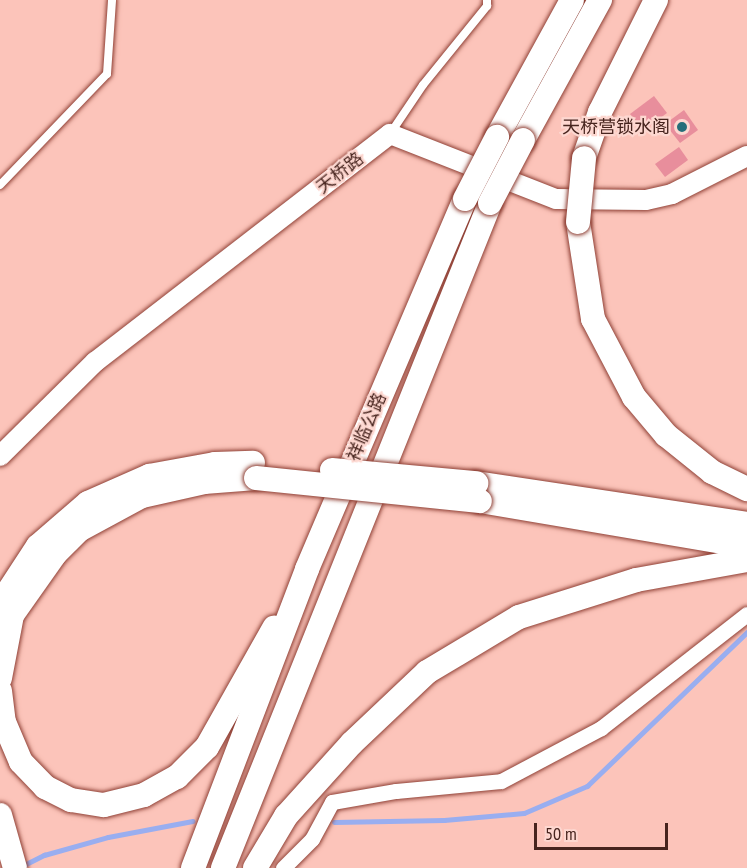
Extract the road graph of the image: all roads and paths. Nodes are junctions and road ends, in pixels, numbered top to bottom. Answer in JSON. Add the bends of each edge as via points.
{"nodes":[{"id":1,"x":112,"y":0,"type":"edge"},
{"id":2,"x":487,"y":0,"type":"edge"},
{"id":3,"x":572,"y":0,"type":"edge"},
{"id":4,"x":600,"y":0,"type":"edge"},
{"id":5,"x":656,"y":0,"type":"edge"},
{"id":6,"x":390,"y":134,"type":"junction"},
{"id":7,"x":747,"y":156,"type":"edge"},
{"id":8,"x":0,"y":185,"type":"edge"},
{"id":9,"x":0,"y":456,"type":"edge"},
{"id":10,"x":258,"y":471,"type":"junction"},
{"id":11,"x":747,"y":489,"type":"edge"},
{"id":12,"x":478,"y":492,"type":"junction"},
{"id":13,"x":747,"y":524,"type":"edge"},
{"id":14,"x":747,"y":546,"type":"edge"},
{"id":15,"x":747,"y":560,"type":"edge"},
{"id":16,"x":307,"y":568,"type":"junction"},
{"id":17,"x":0,"y":604,"type":"edge"},
{"id":18,"x":747,"y":614,"type":"edge"},
{"id":19,"x":0,"y":678,"type":"edge"},
{"id":20,"x":0,"y":691,"type":"edge"},
{"id":21,"x":0,"y":816,"type":"edge"},
{"id":22,"x":272,"y":840,"type":"junction"},
{"id":23,"x":298,"y":850,"type":"junction"},
{"id":24,"x":12,"y":857,"type":"edge"},
{"id":25,"x":193,"y":868,"type":"edge"},
{"id":26,"x":223,"y":868,"type":"edge"},
{"id":27,"x":255,"y":868,"type":"edge"},
{"id":28,"x":283,"y":868,"type":"edge"}],
"edges":[{"from":1,"to":8,"type":"lane","via":[[106,74]]},
{"from":2,"to":6,"type":"lane","via":[[487,6],[423,85]]},
{"from":3,"to":16,"type":"main road","name":"祥临公路","bridge":true,"via":[[465,199]]},
{"from":4,"to":26,"type":"main road","name":"祥临公路","bridge":true,"via":[[490,203]]},
{"from":5,"to":11,"type":"main road","bridge":true,"via":[[600,112],[584,158],[578,222],[593,319],[634,397],[666,435],[712,472]]},
{"from":6,"to":7,"type":"street","via":[[556,199],[646,200],[672,194]]},
{"from":6,"to":9,"type":"street","name":"天桥路","via":[[95,362]]},
{"from":10,"to":12,"type":"main road","bridge":true},
{"from":10,"to":17,"type":"main road","via":[[215,464],[149,476],[88,503],[38,546]]},
{"from":10,"to":19,"type":"main road","via":[[142,496],[79,530],[48,563],[12,615]]},
{"from":12,"to":13,"type":"main road"},
{"from":12,"to":14,"type":"main road"},
{"from":15,"to":22,"type":"main road","via":[[636,580],[519,617],[427,672],[352,743],[286,816]]},
{"from":16,"to":20,"type":"main road","via":[[207,747],[177,777],[144,795],[104,805],[70,800],[45,787],[21,762],[4,722]]},
{"from":16,"to":25,"type":"main road","name":"祥临公路"},
{"from":18,"to":23,"type":"street","via":[[601,728],[501,781],[332,802],[315,834]]},
{"from":21,"to":24,"type":"main road"},
{"from":22,"to":23,"type":"street"},
{"from":22,"to":27,"type":"main road"},
{"from":23,"to":28,"type":"street"}]}
